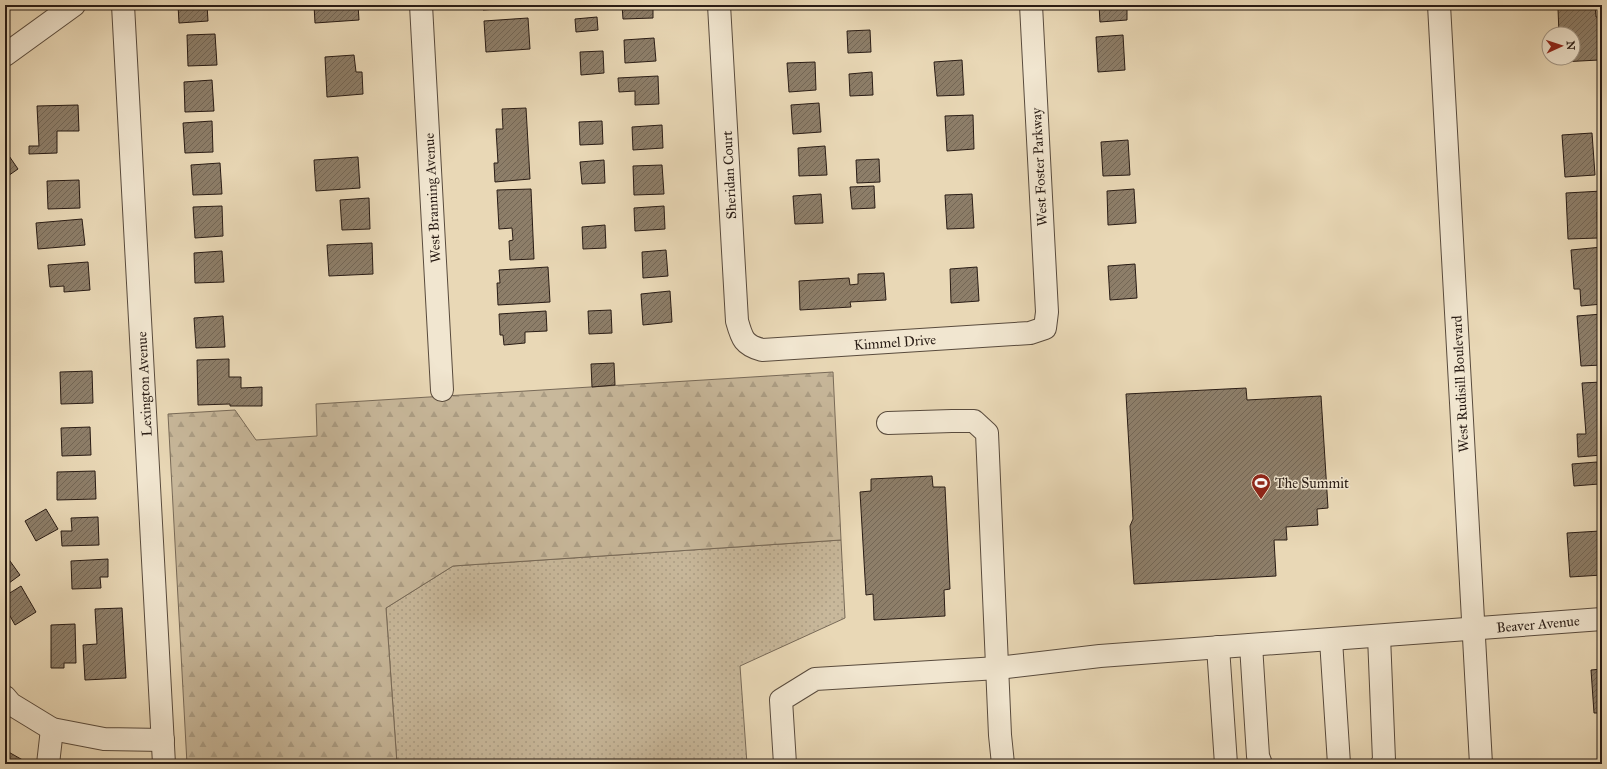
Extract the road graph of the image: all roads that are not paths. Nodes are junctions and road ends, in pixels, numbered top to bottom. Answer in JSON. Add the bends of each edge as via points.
{"nodes":[{"id":1,"x":74,"y":5,"type":"edge"},
{"id":2,"x":123,"y":5,"type":"edge"},
{"id":3,"x":421,"y":5,"type":"edge"},
{"id":4,"x":719,"y":5,"type":"edge"},
{"id":5,"x":1031,"y":5,"type":"edge"},
{"id":6,"x":1439,"y":5,"type":"edge"},
{"id":7,"x":5,"y":54,"type":"edge"},
{"id":8,"x":1045,"y":328,"type":"joint"},
{"id":9,"x":746,"y":342,"type":"joint"},
{"id":10,"x":442,"y":390,"type":"dead end"},
{"id":11,"x":888,"y":423,"type":"dead end"},
{"id":12,"x":1602,"y":619,"type":"edge"},
{"id":13,"x":1474,"y":629,"type":"junction"},
{"id":14,"x":1379,"y":636,"type":"junction"},
{"id":15,"x":1331,"y":640,"type":"junction"},
{"id":16,"x":1251,"y":645,"type":"junction"},
{"id":17,"x":1218,"y":647,"type":"junction"},
{"id":18,"x":998,"y":668,"type":"junction"},
{"id":19,"x":5,"y":697,"type":"edge"},
{"id":20,"x":52,"y":729,"type":"junction"},
{"id":21,"x":163,"y":740,"type":"junction"},
{"id":22,"x":48,"y":764,"type":"edge"},
{"id":23,"x":164,"y":764,"type":"edge"},
{"id":24,"x":785,"y":764,"type":"edge"},
{"id":25,"x":1003,"y":764,"type":"edge"},
{"id":26,"x":1226,"y":764,"type":"edge"},
{"id":27,"x":1261,"y":764,"type":"edge"},
{"id":28,"x":1339,"y":764,"type":"edge"},
{"id":29,"x":1382,"y":764,"type":"edge"},
{"id":30,"x":1481,"y":764,"type":"edge"}],
"edges":[{"from":1,"to":7,"type":"street"},
{"from":2,"to":21,"type":"street","name":"Lexington Avenue"},
{"from":3,"to":10,"type":"street","name":"West Branning Avenue"},
{"from":4,"to":9,"type":"street","name":"Sheridan Court","via":[[737,322]]},
{"from":5,"to":8,"type":"street","name":"West Foster Parkway","via":[[1047,312]]},
{"from":6,"to":13,"type":"street","name":"West Rudisill Boulevard"},
{"from":8,"to":9,"type":"street","name":"Kimmel Drive","via":[[1030,333],[762,350]]},
{"from":11,"to":18,"type":"street","via":[[974,421],[987,433]]},
{"from":12,"to":13,"type":"street","name":"Beaver Avenue"},
{"from":13,"to":14,"type":"street","name":"Beaver Avenue"},
{"from":13,"to":30,"type":"street","name":"West Rudisill Boulevard"},
{"from":14,"to":15,"type":"street","name":"Beaver Avenue"},
{"from":14,"to":29,"type":"street","via":[[1384,760]]},
{"from":15,"to":16,"type":"street","name":"Beaver Avenue"},
{"from":15,"to":28,"type":"street"},
{"from":16,"to":17,"type":"street","name":"Beaver Avenue"},
{"from":16,"to":27,"type":"street","via":[[1258,756]]},
{"from":17,"to":18,"type":"street","name":"Beaver Avenue","via":[[1100,656]]},
{"from":17,"to":26,"type":"street"},
{"from":18,"to":24,"type":"street","name":"Beaver Avenue","via":[[815,679],[781,700]]},
{"from":18,"to":25,"type":"street"},
{"from":19,"to":20,"type":"street","via":[[11,704]]},
{"from":20,"to":21,"type":"street","via":[[104,739]]},
{"from":20,"to":22,"type":"street"},
{"from":21,"to":23,"type":"street","name":"Lexington Avenue"}]}
